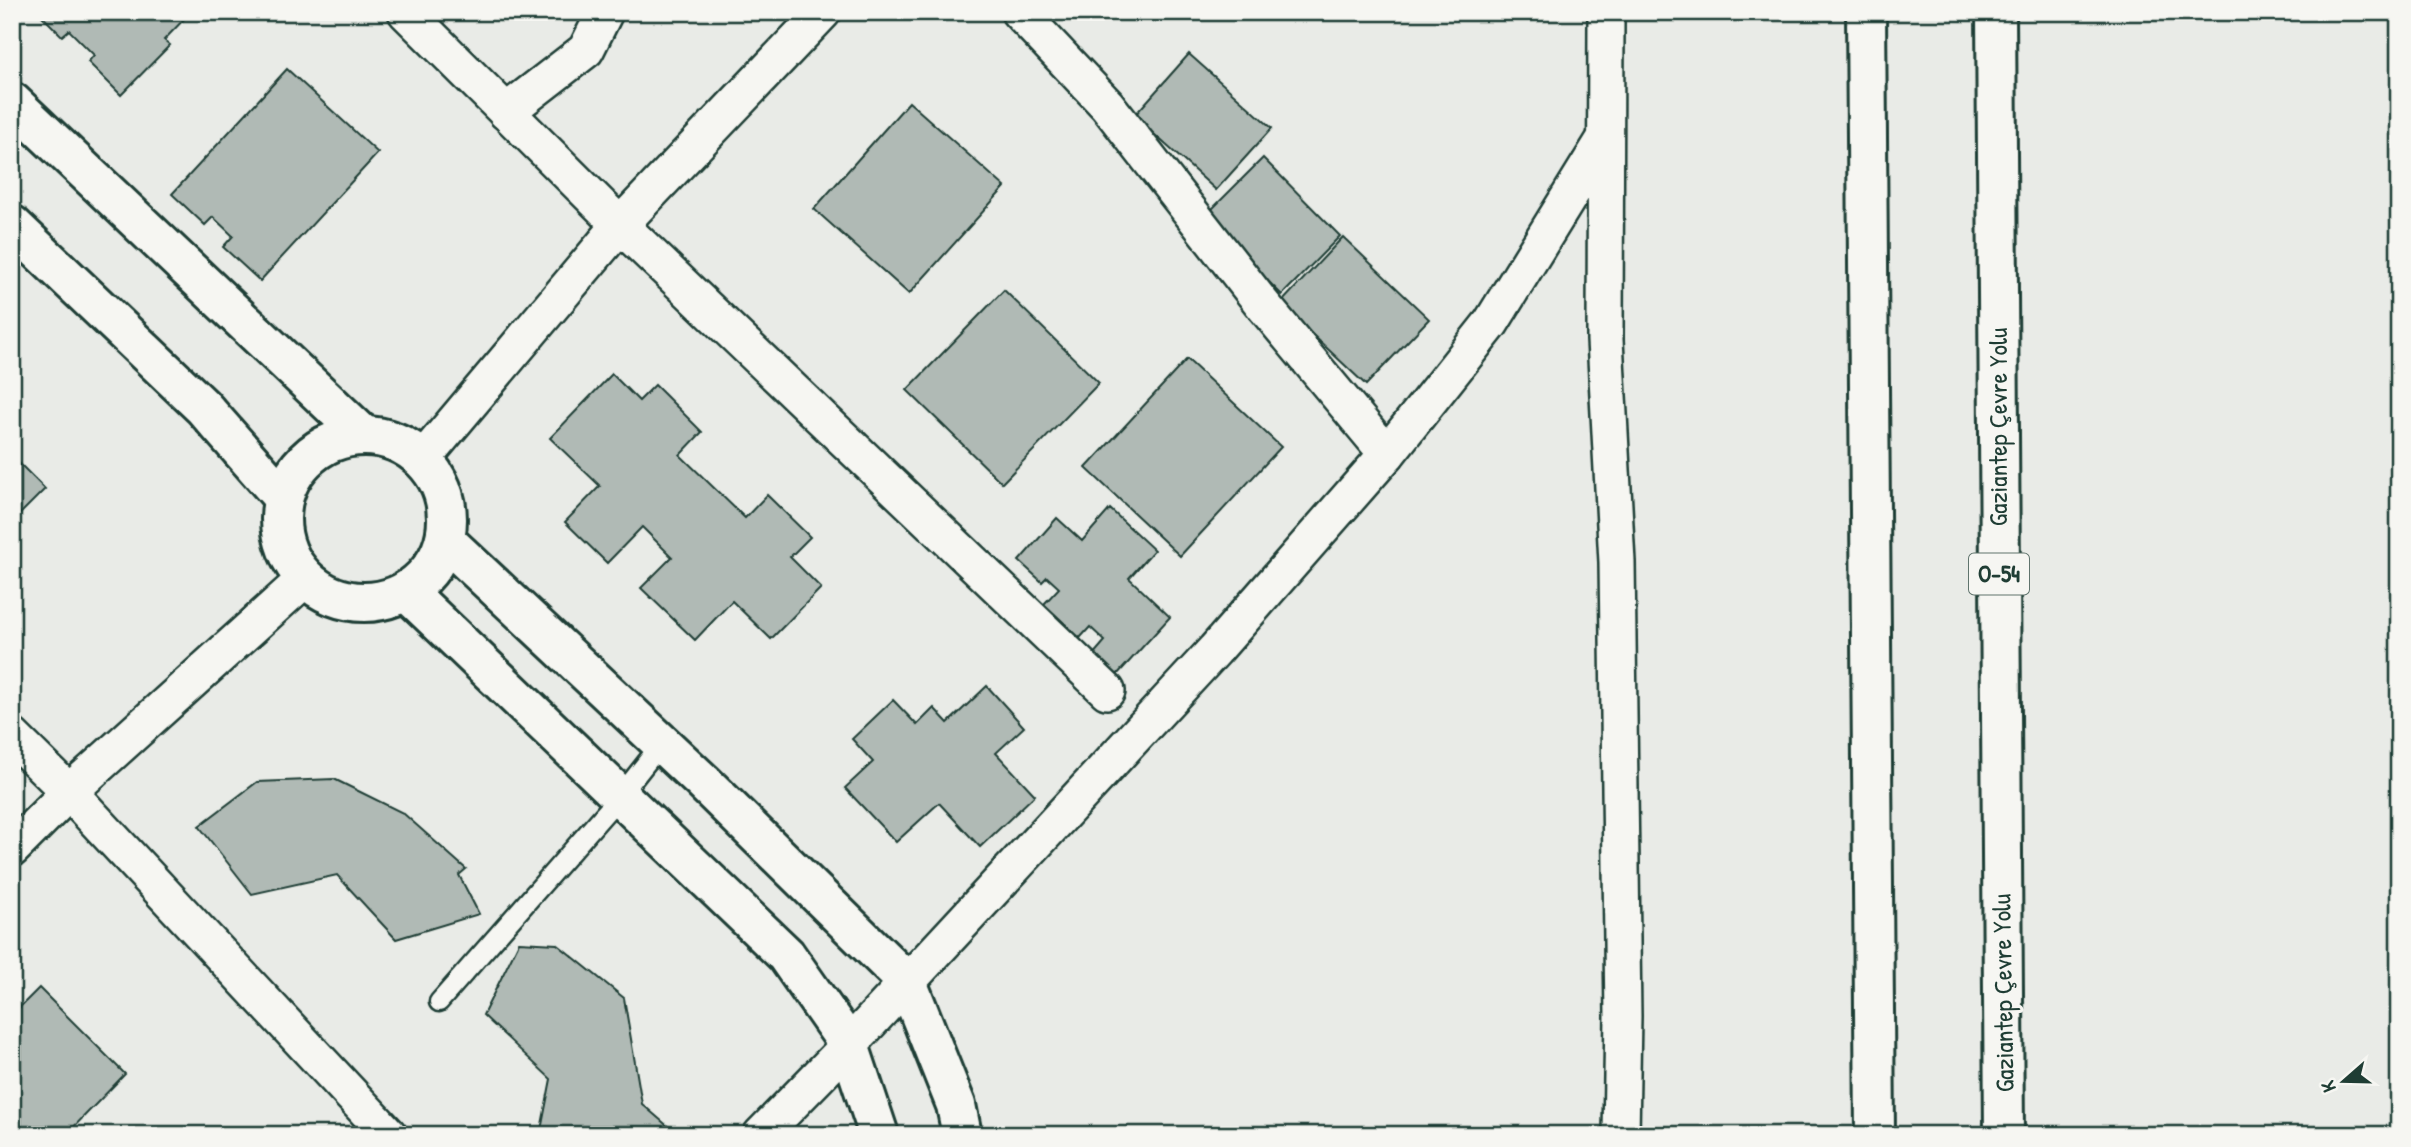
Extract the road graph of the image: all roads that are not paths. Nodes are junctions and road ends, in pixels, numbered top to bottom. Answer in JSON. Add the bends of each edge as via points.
{"nodes":[{"id":1,"x":406,"y":12,"type":"edge"},
{"id":2,"x":605,"y":12,"type":"edge"},
{"id":3,"x":823,"y":12,"type":"edge"},
{"id":4,"x":1019,"y":12,"type":"edge"},
{"id":5,"x":1605,"y":12,"type":"edge"},
{"id":6,"x":1866,"y":12,"type":"edge"},
{"id":7,"x":1996,"y":12,"type":"edge"},
{"id":8,"x":12,"y":102,"type":"edge"},
{"id":9,"x":506,"y":112,"type":"junction"},
{"id":10,"x":1604,"y":140,"type":"junction"},
{"id":11,"x":12,"y":225,"type":"edge"},
{"id":12,"x":620,"y":225,"type":"junction"},
{"id":13,"x":363,"y":435,"type":"junction"},
{"id":14,"x":1387,"y":454,"type":"junction"},
{"id":15,"x":423,"y":459,"type":"junction"},
{"id":16,"x":283,"y":498,"type":"junction"},
{"id":17,"x":445,"y":540,"type":"junction"},
{"id":18,"x":305,"y":579,"type":"junction"},
{"id":19,"x":407,"y":592,"type":"junction"},
{"id":20,"x":1107,"y":691,"type":"dead end"},
{"id":21,"x":12,"y":736,"type":"edge"},
{"id":22,"x":662,"y":743,"type":"junction"},
{"id":23,"x":69,"y":792,"type":"junction"},
{"id":24,"x":620,"y":796,"type":"junction"},
{"id":25,"x":12,"y":849,"type":"edge"},
{"id":26,"x":907,"y":982,"type":"junction"},
{"id":27,"x":439,"y":1002,"type":"dead end"},
{"id":28,"x":849,"y":1045,"type":"junction"},
{"id":29,"x":389,"y":1135,"type":"edge"},
{"id":30,"x":761,"y":1135,"type":"edge"},
{"id":31,"x":879,"y":1135,"type":"edge"},
{"id":32,"x":962,"y":1135,"type":"edge"},
{"id":33,"x":1621,"y":1135,"type":"edge"},
{"id":34,"x":1875,"y":1135,"type":"edge"},
{"id":35,"x":2004,"y":1135,"type":"edge"}],
"edges":[{"from":1,"to":9,"type":"street"},
{"from":2,"to":9,"type":"street","via":[[586,50]]},
{"from":3,"to":12,"type":"street"},
{"from":4,"to":14,"type":"street","via":[[1107,105],[1262,305]]},
{"from":5,"to":10,"type":"street"},
{"from":6,"to":34,"type":"main road"},
{"from":7,"to":35,"type":"main road","name":"Gaziantep Çevre Yolu","number":"O-54"},
{"from":8,"to":13,"type":"main road"},
{"from":9,"to":12,"type":"street"},
{"from":10,"to":14,"type":"street","via":[[1491,323]]},
{"from":10,"to":33,"type":"street","via":[[1605,340],[1617,562],[1621,782]]},
{"from":11,"to":16,"type":"main road","via":[[203,407]]},
{"from":12,"to":15,"type":"street"},
{"from":12,"to":20,"type":"street"},
{"from":13,"to":15,"type":"main road","via":[[405,446]]},
{"from":13,"to":16,"type":"main road","via":[[322,446],[304,460]]},
{"from":14,"to":26,"type":"street","via":[[1215,650]]},
{"from":15,"to":17,"type":"main road","via":[[445,496]]},
{"from":16,"to":18,"type":"main road","via":[[283,542]]},
{"from":17,"to":19,"type":"main road","via":[[437,561]]},
{"from":17,"to":22,"type":"main road"},
{"from":18,"to":19,"type":"main road","via":[[323,593],[365,603]]},
{"from":18,"to":23,"type":"street"},
{"from":19,"to":24,"type":"main road"},
{"from":21,"to":23,"type":"street"},
{"from":22,"to":24,"type":"lane"},
{"from":22,"to":26,"type":"main road"},
{"from":23,"to":25,"type":"street"},
{"from":23,"to":29,"type":"street"},
{"from":24,"to":27,"type":"lane"},
{"from":24,"to":28,"type":"main road","via":[[786,955]]},
{"from":26,"to":28,"type":"street"},
{"from":26,"to":32,"type":"main road","via":[[956,1105]]},
{"from":28,"to":30,"type":"street"},
{"from":28,"to":31,"type":"main road"}]}
